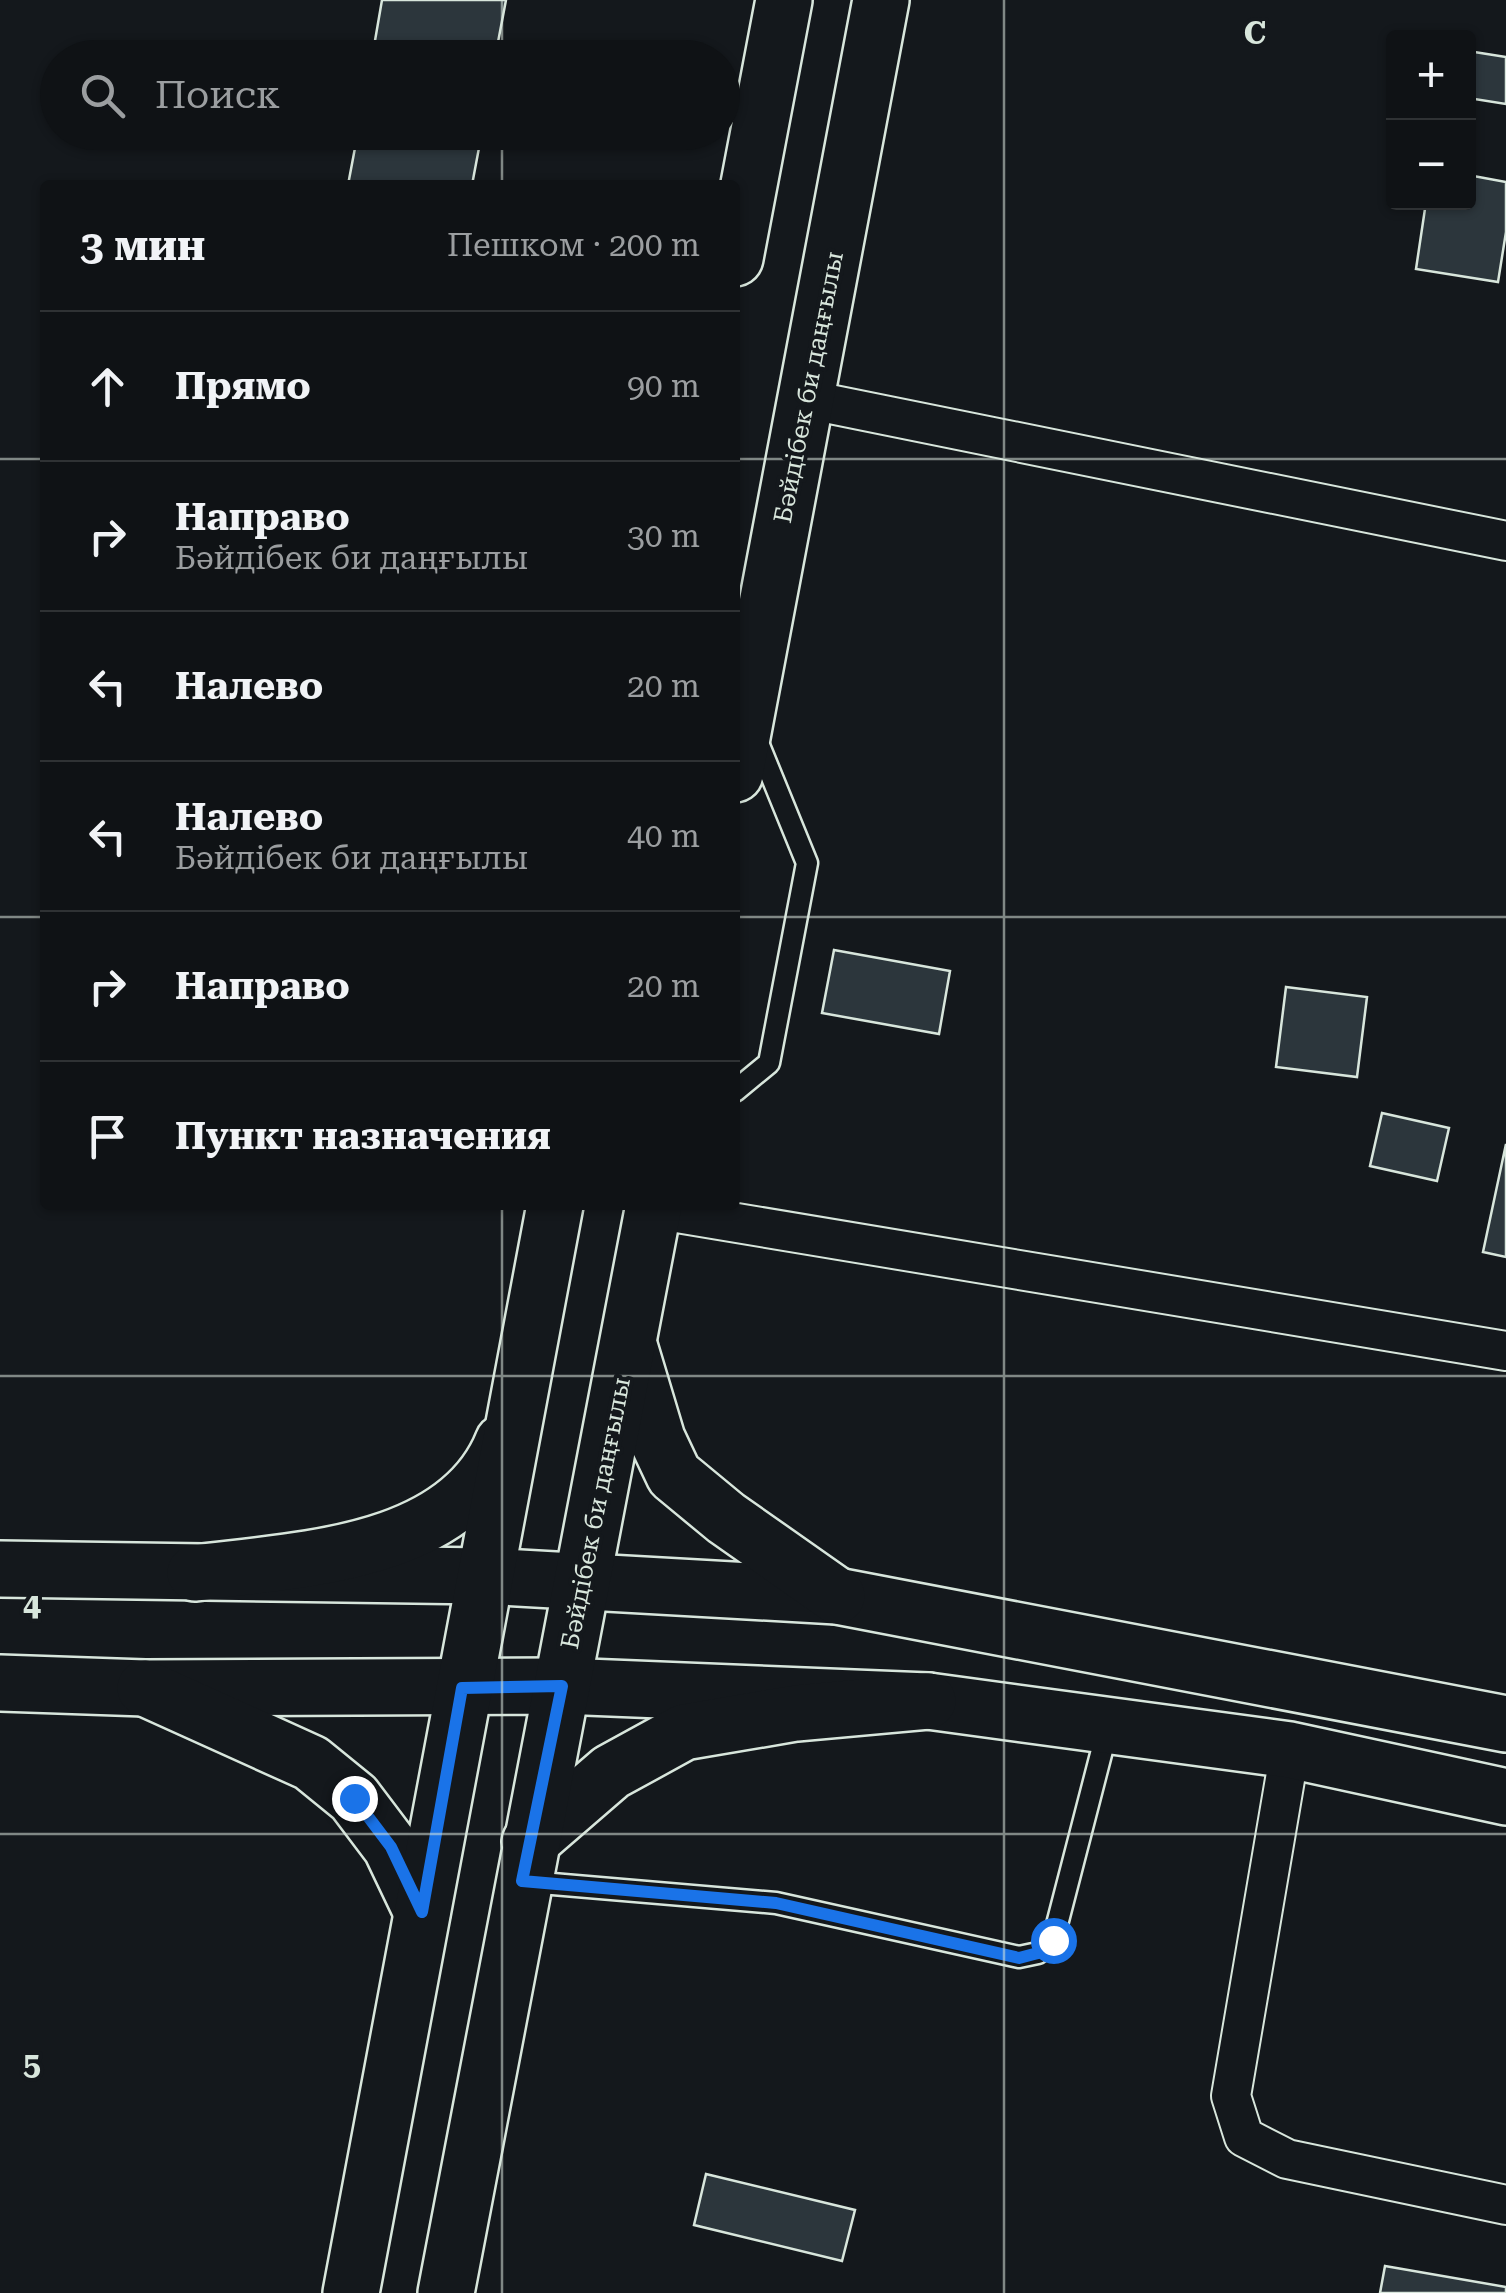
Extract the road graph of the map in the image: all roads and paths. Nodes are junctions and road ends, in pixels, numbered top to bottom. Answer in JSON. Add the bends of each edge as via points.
{"nodes":[{"id":1,"x":784,"y":0,"type":"edge"},
{"id":2,"x":881,"y":0,"type":"edge"},
{"id":3,"x":740,"y":232,"type":"edge"},
{"id":4,"x":806,"y":399,"type":"junction"},
{"id":5,"x":1506,"y":540,"type":"edge"},
{"id":6,"x":746,"y":714,"type":"junction"},
{"id":7,"x":740,"y":747,"type":"edge"},
{"id":8,"x":740,"y":1087,"type":"edge"},
{"id":9,"x":555,"y":1210,"type":"edge"},
{"id":10,"x":653,"y":1210,"type":"edge"},
{"id":11,"x":672,"y":1210,"type":"edge"},
{"id":12,"x":627,"y":1339,"type":"junction"},
{"id":13,"x":1506,"y":1351,"type":"edge"},
{"id":14,"x":517,"y":1406,"type":"junction"},
{"id":15,"x":0,"y":1569,"type":"edge"},
{"id":16,"x":195,"y":1573,"type":"junction"},
{"id":17,"x":484,"y":1576,"type":"junction"},
{"id":18,"x":582,"y":1582,"type":"junction"},
{"id":19,"x":837,"y":1596,"type":"junction"},
{"id":20,"x":0,"y":1683,"type":"edge"},
{"id":21,"x":562,"y":1686,"type":"junction"},
{"id":22,"x":145,"y":1688,"type":"junction"},
{"id":23,"x":462,"y":1688,"type":"junction"},
{"id":24,"x":928,"y":1700,"type":"junction"},
{"id":25,"x":1506,"y":1724,"type":"edge"},
{"id":26,"x":1108,"y":1725,"type":"junction"},
{"id":27,"x":1290,"y":1750,"type":"junction"},
{"id":28,"x":1506,"y":1797,"type":"edge"},
{"id":29,"x":526,"y":1862,"type":"junction"},
{"id":30,"x":422,"y":1912,"type":"junction"},
{"id":31,"x":1506,"y":2206,"type":"edge"},
{"id":32,"x":352,"y":2293,"type":"edge"},
{"id":33,"x":446,"y":2293,"type":"edge"}],
"edges":[{"from":1,"to":3,"type":"main road"},
{"from":2,"to":4,"type":"main road","name":"Бәйдібек би даңғылы"},
{"from":4,"to":5,"type":"street"},
{"from":4,"to":6,"type":"main road","name":"Бәйдібек би даңғылы"},
{"from":6,"to":7,"type":"main road","name":"Бәйдібек би даңғылы"},
{"from":6,"to":8,"type":"lane","via":[[807,863],[769,1063]]},
{"from":9,"to":14,"type":"main road"},
{"from":10,"to":12,"type":"main road","name":"Бәйдібек би даңғылы"},
{"from":11,"to":13,"type":"street"},
{"from":12,"to":18,"type":"main road","name":"Бәйдібек би даңғылы"},
{"from":12,"to":19,"type":"main road","via":[[674,1475]]},
{"from":14,"to":16,"type":"main road","via":[[500,1451],[470,1495],[411,1533],[316,1558]]},
{"from":14,"to":17,"type":"main road"},
{"from":15,"to":16,"type":"main road"},
{"from":16,"to":17,"type":"main road"},
{"from":17,"to":18,"type":"main road"},
{"from":17,"to":23,"type":"main road"},
{"from":18,"to":19,"type":"main road"},
{"from":18,"to":21,"type":"main road","name":"Бәйдібек би даңғылы"},
{"from":19,"to":25,"type":"main road"},
{"from":20,"to":22,"type":"main road"},
{"from":21,"to":23,"type":"main road"},
{"from":21,"to":24,"type":"main road"},
{"from":21,"to":29,"type":"main road","name":"Бәйдібек би даңғылы"},
{"from":22,"to":23,"type":"main road"},
{"from":22,"to":30,"type":"main road","via":[[311,1764],[354,1798],[391,1847]]},
{"from":23,"to":30,"type":"main road"},
{"from":24,"to":26,"type":"main road"},
{"from":24,"to":29,"type":"main road","via":[[684,1732],[612,1772]]},
{"from":26,"to":27,"type":"main road"},
{"from":26,"to":29,"type":"lane","via":[[1053,1940],[1019,1958],[776,1903]]},
{"from":27,"to":28,"type":"main road"},
{"from":27,"to":31,"type":"street","via":[[1231,2096],[1244,2137],[1287,2158]]},
{"from":29,"to":33,"type":"main road","name":"Бәйдібек би даңғылы"},
{"from":30,"to":32,"type":"main road"}]}
